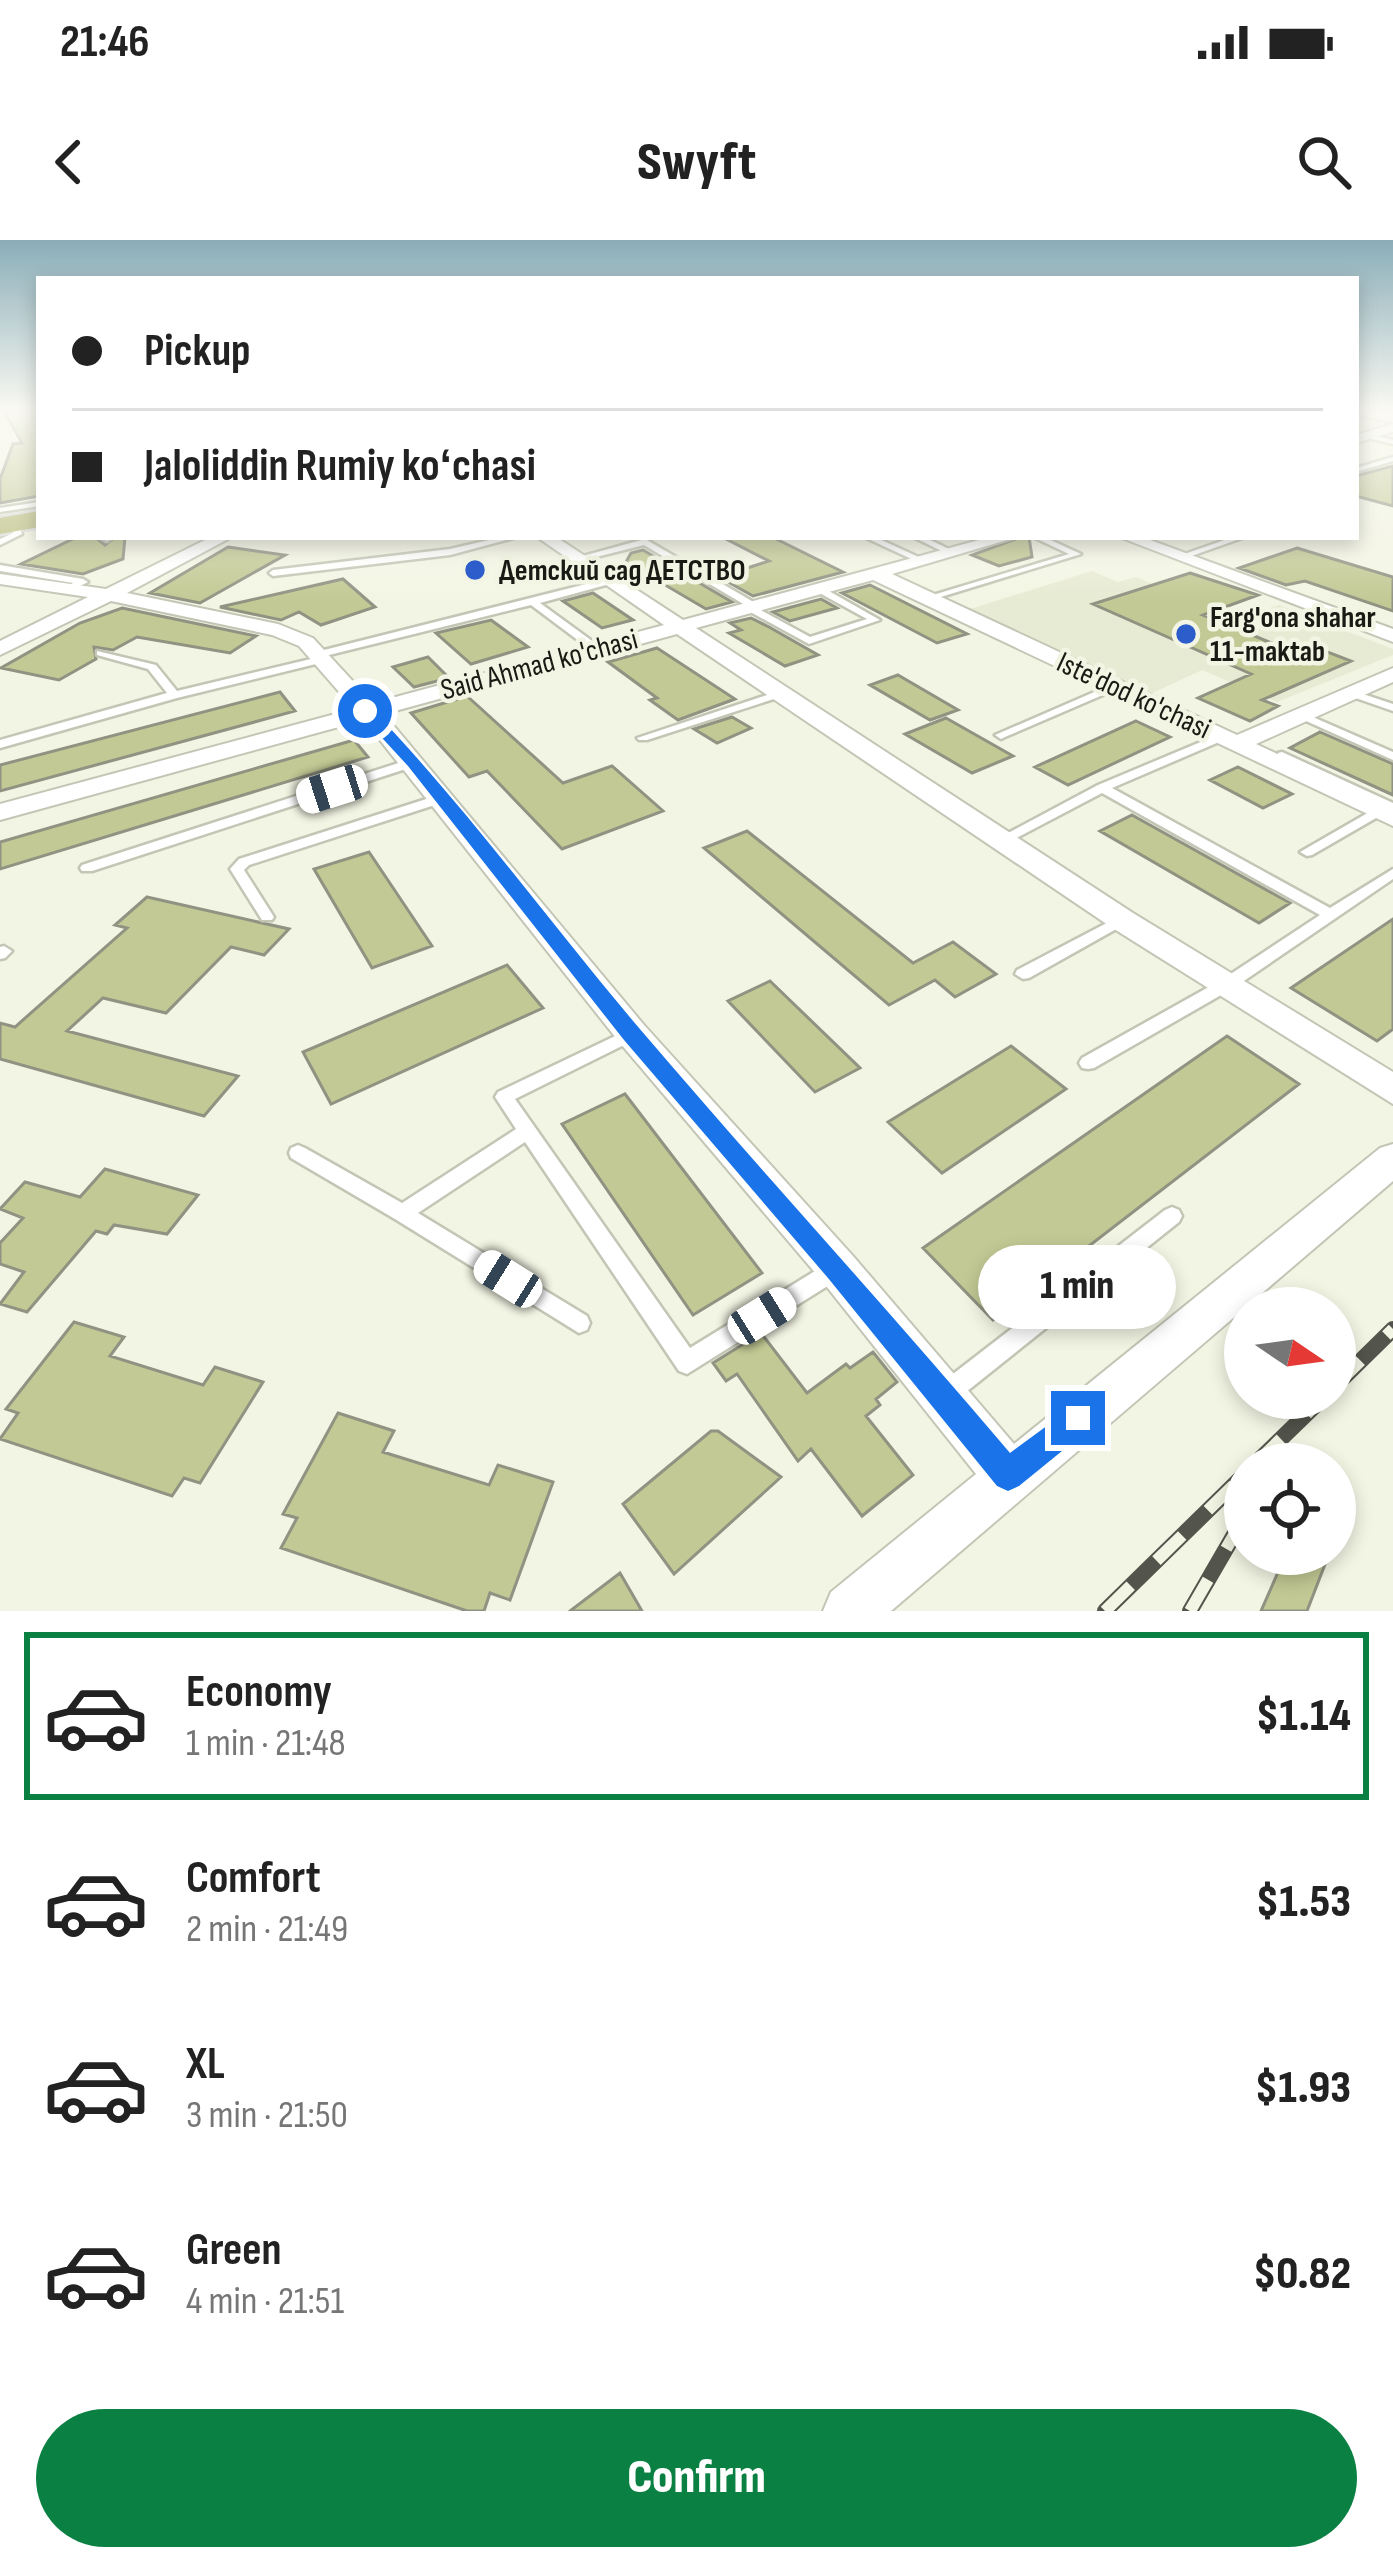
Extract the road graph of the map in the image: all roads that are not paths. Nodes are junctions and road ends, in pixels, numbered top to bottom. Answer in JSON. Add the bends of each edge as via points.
{"nodes":[{"id":1,"x":218,"y":540,"type":"edge"},
{"id":2,"x":436,"y":540,"type":"edge"},
{"id":3,"x":500,"y":540,"type":"edge"},
{"id":4,"x":549,"y":540,"type":"edge"},
{"id":5,"x":641,"y":540,"type":"edge"},
{"id":6,"x":875,"y":540,"type":"edge"},
{"id":7,"x":923,"y":540,"type":"edge"},
{"id":8,"x":999,"y":540,"type":"edge"},
{"id":9,"x":1043,"y":540,"type":"edge"},
{"id":10,"x":1138,"y":540,"type":"edge"},
{"id":11,"x":1232,"y":540,"type":"edge"},
{"id":12,"x":450,"y":552,"type":"junction"},
{"id":13,"x":951,"y":553,"type":"junction"},
{"id":14,"x":1180,"y":557,"type":"junction"},
{"id":15,"x":576,"y":559,"type":"junction"},
{"id":16,"x":921,"y":560,"type":"junction"},
{"id":17,"x":0,"y":568,"type":"edge"},
{"id":18,"x":273,"y":573,"type":"dead end"},
{"id":19,"x":874,"y":573,"type":"junction"},
{"id":20,"x":0,"y":579,"type":"edge"},
{"id":21,"x":610,"y":581,"type":"junction"},
{"id":22,"x":817,"y":588,"type":"junction"},
{"id":23,"x":68,"y":589,"type":"junction"},
{"id":24,"x":110,"y":595,"type":"junction"},
{"id":25,"x":928,"y":598,"type":"junction"},
{"id":26,"x":533,"y":602,"type":"junction"},
{"id":27,"x":751,"y":606,"type":"junction"},
{"id":28,"x":677,"y":626,"type":"junction"},
{"id":29,"x":1393,"y":636,"type":"edge"},
{"id":30,"x":595,"y":648,"type":"junction"},
{"id":31,"x":0,"y":649,"type":"edge"},
{"id":32,"x":100,"y":653,"type":"dead end"},
{"id":33,"x":318,"y":658,"type":"junction"},
{"id":34,"x":1393,"y":674,"type":"edge"},
{"id":35,"x":1115,"y":686,"type":"junction"},
{"id":36,"x":1351,"y":693,"type":"junction"},
{"id":37,"x":779,"y":694,"type":"junction"},
{"id":38,"x":174,"y":695,"type":"junction"},
{"id":39,"x":1393,"y":709,"type":"edge"},
{"id":40,"x":365,"y":711,"type":"junction"},
{"id":41,"x":1299,"y":714,"type":"junction"},
{"id":42,"x":1001,"y":735,"type":"dead end"},
{"id":43,"x":643,"y":738,"type":"dead end"},
{"id":44,"x":1229,"y":741,"type":"junction"},
{"id":45,"x":0,"y":744,"type":"edge"},
{"id":46,"x":1282,"y":756,"type":"dead end"},
{"id":47,"x":1393,"y":756,"type":"edge"},
{"id":48,"x":414,"y":762,"type":"junction"},
{"id":49,"x":1102,"y":788,"type":"junction"},
{"id":50,"x":442,"y":798,"type":"junction"},
{"id":51,"x":0,"y":812,"type":"edge"},
{"id":52,"x":1388,"y":812,"type":"edge"},
{"id":53,"x":1000,"y":841,"type":"junction"},
{"id":54,"x":1307,"y":852,"type":"dead end"},
{"id":55,"x":87,"y":868,"type":"dead end"},
{"id":56,"x":1393,"y":873,"type":"edge"},
{"id":57,"x":1329,"y":914,"type":"junction"},
{"id":58,"x":267,"y":917,"type":"dead end"},
{"id":59,"x":1122,"y":920,"type":"junction"},
{"id":60,"x":1022,"y":974,"type":"dead end"},
{"id":61,"x":1229,"y":983,"type":"junction"},
{"id":62,"x":632,"y":1034,"type":"junction"},
{"id":63,"x":1088,"y":1063,"type":"dead end"},
{"id":64,"x":1393,"y":1090,"type":"edge"},
{"id":65,"x":527,"y":1131,"type":"junction"},
{"id":66,"x":298,"y":1153,"type":"dead end"},
{"id":67,"x":1393,"y":1160,"type":"edge"},
{"id":68,"x":402,"y":1213,"type":"junction"},
{"id":69,"x":1172,"y":1216,"type":"dead end"},
{"id":70,"x":838,"y":1269,"type":"junction"},
{"id":71,"x":579,"y":1322,"type":"dead end"},
{"id":72,"x":943,"y":1396,"type":"junction"},
{"id":73,"x":1008,"y":1475,"type":"junction"},
{"id":74,"x":850,"y":1611,"type":"edge"}],
"edges":[{"from":1,"to":24,"type":"street"},
{"from":2,"to":12,"type":"lane"},
{"from":3,"to":12,"type":"lane"},
{"from":4,"to":15,"type":"street"},
{"from":5,"to":15,"type":"lane"},
{"from":5,"to":27,"type":"lane"},
{"from":6,"to":16,"type":"lane"},
{"from":7,"to":13,"type":"lane"},
{"from":8,"to":13,"type":"street","name":"Said Ahmad ko'chasi"},
{"from":9,"to":25,"type":"lane","via":[[1077,554]]},
{"from":10,"to":14,"type":"street"},
{"from":11,"to":14,"type":"lane"},
{"from":12,"to":18,"type":"lane"},
{"from":13,"to":16,"type":"street","name":"Said Ahmad ko'chasi"},
{"from":14,"to":29,"type":"street"},
{"from":15,"to":21,"type":"street"},
{"from":16,"to":19,"type":"street","name":"Said Ahmad ko'chasi"},
{"from":17,"to":23,"type":"lane","via":[[83,582]]},
{"from":19,"to":22,"type":"street","name":"Said Ahmad ko'chasi"},
{"from":19,"to":25,"type":"street","name":"Iste'dod ko'chasi"},
{"from":20,"to":23,"type":"street"},
{"from":21,"to":26,"type":"lane"},
{"from":21,"to":28,"type":"street"},
{"from":22,"to":27,"type":"street","name":"Said Ahmad ko'chasi"},
{"from":22,"to":27,"type":"lane","via":[[874,620],[809,641]]},
{"from":23,"to":24,"type":"street"},
{"from":24,"to":31,"type":"street"},
{"from":24,"to":33,"type":"street","via":[[278,630],[306,642]]},
{"from":25,"to":35,"type":"street","name":"Iste'dod ko'chasi"},
{"from":26,"to":30,"type":"lane"},
{"from":26,"to":33,"type":"lane"},
{"from":27,"to":28,"type":"street","name":"Said Ahmad ko'chasi"},
{"from":28,"to":30,"type":"street","name":"Said Ahmad ko'chasi"},
{"from":28,"to":37,"type":"street"},
{"from":30,"to":40,"type":"street","name":"Said Ahmad ko'chasi"},
{"from":32,"to":38,"type":"lane","via":[[152,667]]},
{"from":33,"to":38,"type":"lane"},
{"from":33,"to":40,"type":"street"},
{"from":34,"to":36,"type":"street"},
{"from":35,"to":42,"type":"lane"},
{"from":35,"to":44,"type":"street","name":"Iste'dod ko'chasi"},
{"from":36,"to":39,"type":"lane"},
{"from":36,"to":41,"type":"street"},
{"from":37,"to":43,"type":"lane"},
{"from":37,"to":53,"type":"street"},
{"from":38,"to":45,"type":"lane"},
{"from":40,"to":48,"type":"street"},
{"from":40,"to":51,"type":"street","name":"Said Ahmad ko'chasi"},
{"from":41,"to":44,"type":"street"},
{"from":41,"to":47,"type":"lane"},
{"from":44,"to":49,"type":"lane"},
{"from":44,"to":52,"type":"street","name":"Iste'dod ko'chasi"},
{"from":46,"to":52,"type":"lane"},
{"from":48,"to":50,"type":"street"},
{"from":48,"to":55,"type":"lane"},
{"from":49,"to":53,"type":"lane"},
{"from":49,"to":57,"type":"lane"},
{"from":50,"to":58,"type":"lane","via":[[244,862],[237,869]]},
{"from":50,"to":62,"type":"street"},
{"from":52,"to":54,"type":"lane"},
{"from":53,"to":59,"type":"street"},
{"from":56,"to":57,"type":"lane"},
{"from":57,"to":61,"type":"lane"},
{"from":59,"to":60,"type":"lane"},
{"from":59,"to":61,"type":"street"},
{"from":61,"to":63,"type":"lane"},
{"from":61,"to":64,"type":"street"},
{"from":62,"to":65,"type":"lane","via":[[504,1097]]},
{"from":62,"to":70,"type":"street"},
{"from":65,"to":68,"type":"lane"},
{"from":65,"to":70,"type":"lane","via":[[687,1363]]},
{"from":66,"to":68,"type":"lane"},
{"from":67,"to":73,"type":"street"},
{"from":68,"to":71,"type":"lane"},
{"from":69,"to":72,"type":"lane"},
{"from":70,"to":72,"type":"street"},
{"from":72,"to":73,"type":"street"},
{"from":73,"to":74,"type":"street"}]}
